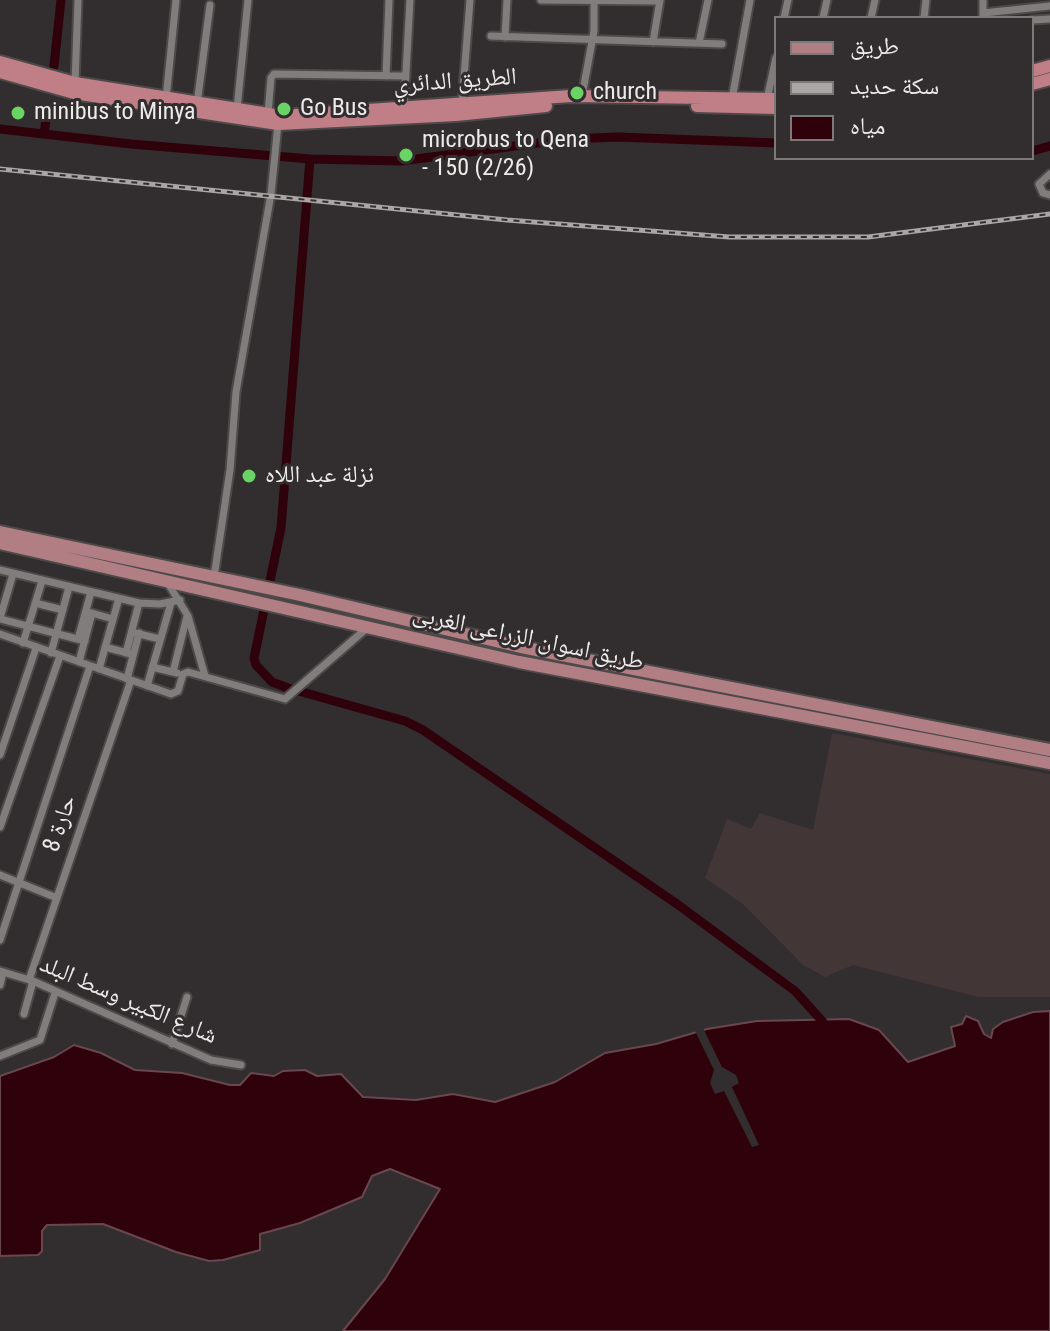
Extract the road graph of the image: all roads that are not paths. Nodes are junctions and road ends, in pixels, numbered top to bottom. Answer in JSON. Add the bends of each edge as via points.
{"nodes":[{"id":1,"x":78,"y":0,"type":"edge"},
{"id":2,"x":176,"y":0,"type":"edge"},
{"id":3,"x":248,"y":0,"type":"edge"},
{"id":4,"x":389,"y":0,"type":"edge"},
{"id":5,"x":410,"y":0,"type":"edge"},
{"id":6,"x":470,"y":0,"type":"edge"},
{"id":7,"x":507,"y":0,"type":"edge"},
{"id":8,"x":541,"y":0,"type":"edge"},
{"id":9,"x":660,"y":0,"type":"edge"},
{"id":10,"x":708,"y":0,"type":"edge"},
{"id":11,"x":750,"y":0,"type":"edge"},
{"id":12,"x":983,"y":0,"type":"edge"},
{"id":13,"x":594,"y":1,"type":"edge"},
{"id":14,"x":210,"y":5,"type":"dead end"},
{"id":15,"x":1050,"y":6,"type":"edge"},
{"id":16,"x":983,"y":16,"type":"edge"},
{"id":17,"x":491,"y":36,"type":"dead end"},
{"id":18,"x":505,"y":37,"type":"junction"},
{"id":19,"x":591,"y":40,"type":"junction"},
{"id":20,"x":653,"y":42,"type":"junction"},
{"id":21,"x":699,"y":43,"type":"junction"},
{"id":22,"x":722,"y":44,"type":"dead end"},
{"id":23,"x":0,"y":62,"type":"edge"},
{"id":24,"x":0,"y":72,"type":"edge"},
{"id":25,"x":386,"y":76,"type":"junction"},
{"id":26,"x":406,"y":76,"type":"junction"},
{"id":27,"x":75,"y":83,"type":"junction"},
{"id":28,"x":582,"y":96,"type":"junction"},
{"id":29,"x":166,"y":99,"type":"junction"},
{"id":30,"x":732,"y":99,"type":"junction"},
{"id":31,"x":773,"y":102,"type":"edge"},
{"id":32,"x":197,"y":104,"type":"junction"},
{"id":33,"x":466,"y":106,"type":"junction"},
{"id":34,"x":404,"y":108,"type":"junction"},
{"id":35,"x":444,"y":110,"type":"junction"},
{"id":36,"x":236,"y":111,"type":"junction"},
{"id":37,"x":268,"y":115,"type":"junction"},
{"id":38,"x":278,"y":124,"type":"junction"},
{"id":39,"x":1050,"y":174,"type":"edge"},
{"id":40,"x":1050,"y":195,"type":"edge"},
{"id":41,"x":0,"y":532,"type":"edge"},
{"id":42,"x":0,"y":543,"type":"edge"},
{"id":43,"x":0,"y":570,"type":"edge"},
{"id":44,"x":13,"y":574,"type":"junction"},
{"id":45,"x":214,"y":579,"type":"junction"},
{"id":46,"x":42,"y":581,"type":"junction"},
{"id":47,"x":169,"y":585,"type":"junction"},
{"id":48,"x":69,"y":587,"type":"junction"},
{"id":49,"x":91,"y":592,"type":"junction"},
{"id":50,"x":119,"y":598,"type":"junction"},
{"id":51,"x":180,"y":600,"type":"junction"},
{"id":52,"x":35,"y":603,"type":"junction"},
{"id":53,"x":139,"y":603,"type":"junction"},
{"id":54,"x":171,"y":603,"type":"junction"},
{"id":55,"x":63,"y":610,"type":"junction"},
{"id":56,"x":89,"y":612,"type":"junction"},
{"id":57,"x":188,"y":616,"type":"junction"},
{"id":58,"x":0,"y":618,"type":"edge"},
{"id":59,"x":113,"y":619,"type":"junction"},
{"id":60,"x":29,"y":626,"type":"junction"},
{"id":61,"x":368,"y":626,"type":"junction"},
{"id":62,"x":135,"y":632,"type":"junction"},
{"id":63,"x":56,"y":633,"type":"junction"},
{"id":64,"x":0,"y":636,"type":"edge"},
{"id":65,"x":160,"y":639,"type":"junction"},
{"id":66,"x":81,"y":640,"type":"junction"},
{"id":67,"x":23,"y":643,"type":"junction"},
{"id":68,"x":105,"y":647,"type":"junction"},
{"id":69,"x":521,"y":647,"type":"junction"},
{"id":70,"x":36,"y":648,"type":"junction"},
{"id":71,"x":51,"y":653,"type":"junction"},
{"id":72,"x":130,"y":654,"type":"junction"},
{"id":73,"x":60,"y":656,"type":"junction"},
{"id":74,"x":79,"y":662,"type":"junction"},
{"id":75,"x":519,"y":662,"type":"junction"},
{"id":76,"x":152,"y":667,"type":"junction"},
{"id":77,"x":95,"y":668,"type":"junction"},
{"id":78,"x":173,"y":672,"type":"junction"},
{"id":79,"x":183,"y":674,"type":"junction"},
{"id":80,"x":205,"y":676,"type":"junction"},
{"id":81,"x":129,"y":680,"type":"junction"},
{"id":82,"x":147,"y":686,"type":"junction"},
{"id":83,"x":1000,"y":747,"type":"junction"},
{"id":84,"x":1050,"y":750,"type":"edge"},
{"id":85,"x":0,"y":755,"type":"edge"},
{"id":86,"x":1050,"y":763,"type":"edge"},
{"id":87,"x":0,"y":827,"type":"edge"},
{"id":88,"x":0,"y":875,"type":"edge"},
{"id":89,"x":19,"y":882,"type":"junction"},
{"id":90,"x":57,"y":898,"type":"junction"},
{"id":91,"x":0,"y":940,"type":"edge"},
{"id":92,"x":2,"y":972,"type":"edge"},
{"id":93,"x":31,"y":980,"type":"junction"},
{"id":94,"x":0,"y":985,"type":"edge"},
{"id":95,"x":55,"y":993,"type":"junction"},
{"id":96,"x":187,"y":997,"type":"dead end"},
{"id":97,"x":24,"y":1014,"type":"dead end"},
{"id":98,"x":172,"y":1044,"type":"junction"},
{"id":99,"x":0,"y":1056,"type":"edge"},
{"id":100,"x":241,"y":1065,"type":"dead end"}],
"edges":[{"from":1,"to":27,"type":"street"},
{"from":2,"to":29,"type":"street"},
{"from":3,"to":36,"type":"street"},
{"from":4,"to":25,"type":"street"},
{"from":5,"to":26,"type":"street"},
{"from":6,"to":33,"type":"street"},
{"from":7,"to":18,"type":"street"},
{"from":8,"to":13,"type":"street"},
{"from":9,"to":13,"type":"street"},
{"from":9,"to":20,"type":"street"},
{"from":10,"to":21,"type":"street"},
{"from":11,"to":30,"type":"street"},
{"from":12,"to":16,"type":"street"},
{"from":13,"to":19,"type":"street"},
{"from":14,"to":32,"type":"street"},
{"from":15,"to":16,"type":"street"},
{"from":17,"to":18,"type":"street"},
{"from":18,"to":19,"type":"street"},
{"from":19,"to":20,"type":"street"},
{"from":19,"to":28,"type":"street"},
{"from":20,"to":21,"type":"street"},
{"from":21,"to":22,"type":"street"},
{"from":23,"to":27,"type":"highway","name":"الطريق الدائري"},
{"from":24,"to":38,"type":"highway","name":"الطريق الدائري","via":[[74,93]]},
{"from":25,"to":26,"type":"street"},
{"from":25,"to":37,"type":"street","via":[[274,74]]},
{"from":26,"to":34,"type":"street"},
{"from":27,"to":29,"type":"highway","name":"الطريق الدائري"},
{"from":28,"to":30,"type":"highway","name":"الطريق الدائري"},
{"from":28,"to":33,"type":"highway","name":"الطريق الدائري"},
{"from":29,"to":32,"type":"highway","name":"الطريق الدائري"},
{"from":30,"to":31,"type":"highway","name":"الطريق الدائري"},
{"from":31,"to":33,"type":"highway","name":"الطريق الدائري"},
{"from":32,"to":36,"type":"highway","name":"الطريق الدائري"},
{"from":33,"to":35,"type":"highway","name":"الطريق الدائري"},
{"from":34,"to":35,"type":"highway","name":"الطريق الدائري"},
{"from":34,"to":37,"type":"highway","name":"الطريق الدائري"},
{"from":35,"to":38,"type":"highway","name":"الطريق الدائري"},
{"from":36,"to":37,"type":"highway","name":"الطريق الدائري"},
{"from":38,"to":45,"type":"street","via":[[236,392]]},
{"from":39,"to":40,"type":"street","via":[[1039,184]]},
{"from":41,"to":45,"type":"main road","name":"طريق اسوان الزراعى الغربى"},
{"from":42,"to":47,"type":"main road","name":"طريق اسوان الزراعى الغربى"},
{"from":43,"to":44,"type":"street"},
{"from":44,"to":46,"type":"street"},
{"from":44,"to":58,"type":"street"},
{"from":45,"to":69,"type":"main road","name":"طريق اسوان الزراعى الغربى"},
{"from":46,"to":48,"type":"street"},
{"from":46,"to":52,"type":"street"},
{"from":47,"to":51,"type":"street"},
{"from":47,"to":61,"type":"main road","name":"طريق اسوان الزراعى الغربى"},
{"from":48,"to":49,"type":"street"},
{"from":48,"to":55,"type":"street"},
{"from":49,"to":50,"type":"street"},
{"from":49,"to":56,"type":"street"},
{"from":50,"to":53,"type":"street"},
{"from":50,"to":59,"type":"street"},
{"from":51,"to":54,"type":"street"},
{"from":51,"to":57,"type":"street"},
{"from":52,"to":55,"type":"street"},
{"from":52,"to":60,"type":"street"},
{"from":53,"to":54,"type":"street"},
{"from":53,"to":62,"type":"street","name":"حارة 8"},
{"from":54,"to":65,"type":"street"},
{"from":55,"to":63,"type":"street"},
{"from":56,"to":59,"type":"street"},
{"from":56,"to":66,"type":"street"},
{"from":57,"to":78,"type":"street"},
{"from":57,"to":80,"type":"street"},
{"from":58,"to":60,"type":"street"},
{"from":59,"to":68,"type":"street"},
{"from":60,"to":63,"type":"street"},
{"from":60,"to":67,"type":"street"},
{"from":61,"to":75,"type":"main road","name":"طريق اسوان الزراعى الغربى"},
{"from":61,"to":80,"type":"street","via":[[295,693],[279,698]]},
{"from":62,"to":65,"type":"street"},
{"from":62,"to":72,"type":"street","name":"حارة 8"},
{"from":63,"to":66,"type":"street"},
{"from":63,"to":71,"type":"street"},
{"from":64,"to":67,"type":"street"},
{"from":65,"to":76,"type":"street"},
{"from":66,"to":74,"type":"street"},
{"from":67,"to":70,"type":"street"},
{"from":68,"to":72,"type":"street"},
{"from":68,"to":77,"type":"street"},
{"from":69,"to":75,"type":"main road"},
{"from":69,"to":83,"type":"main road","name":"طريق اسوان الزراعى الغربى"},
{"from":70,"to":71,"type":"street"},
{"from":70,"to":85,"type":"street"},
{"from":71,"to":73,"type":"street"},
{"from":72,"to":81,"type":"street","name":"حارة 8"},
{"from":73,"to":74,"type":"street"},
{"from":73,"to":87,"type":"street"},
{"from":74,"to":77,"type":"street"},
{"from":75,"to":83,"type":"main road","name":"طريق اسوان الزراعى الغربى"},
{"from":76,"to":78,"type":"street"},
{"from":76,"to":82,"type":"street"},
{"from":77,"to":81,"type":"street"},
{"from":77,"to":89,"type":"street"},
{"from":78,"to":79,"type":"street"},
{"from":79,"to":80,"type":"street"},
{"from":79,"to":82,"type":"street","via":[[173,694]]},
{"from":81,"to":82,"type":"street"},
{"from":81,"to":90,"type":"street","name":"حارة 8"},
{"from":83,"to":84,"type":"main road","name":"طريق اسوان الزراعى الغربى"},
{"from":83,"to":86,"type":"main road","name":"طريق اسوان الزراعى الغربى"},
{"from":88,"to":89,"type":"street"},
{"from":89,"to":90,"type":"street"},
{"from":89,"to":91,"type":"street"},
{"from":90,"to":93,"type":"street","name":"حارة 8"},
{"from":92,"to":93,"type":"street","name":"شارع الكبير وسط البلد"},
{"from":92,"to":94,"type":"street"},
{"from":93,"to":95,"type":"street","name":"شارع الكبير وسط البلد"},
{"from":93,"to":97,"type":"street","name":"حارة 8"},
{"from":95,"to":98,"type":"street","name":"شارع الكبير وسط البلد"},
{"from":95,"to":99,"type":"street","via":[[40,1040]]},
{"from":96,"to":98,"type":"street"},
{"from":98,"to":100,"type":"street","name":"شارع الكبير وسط البلد"}]}
